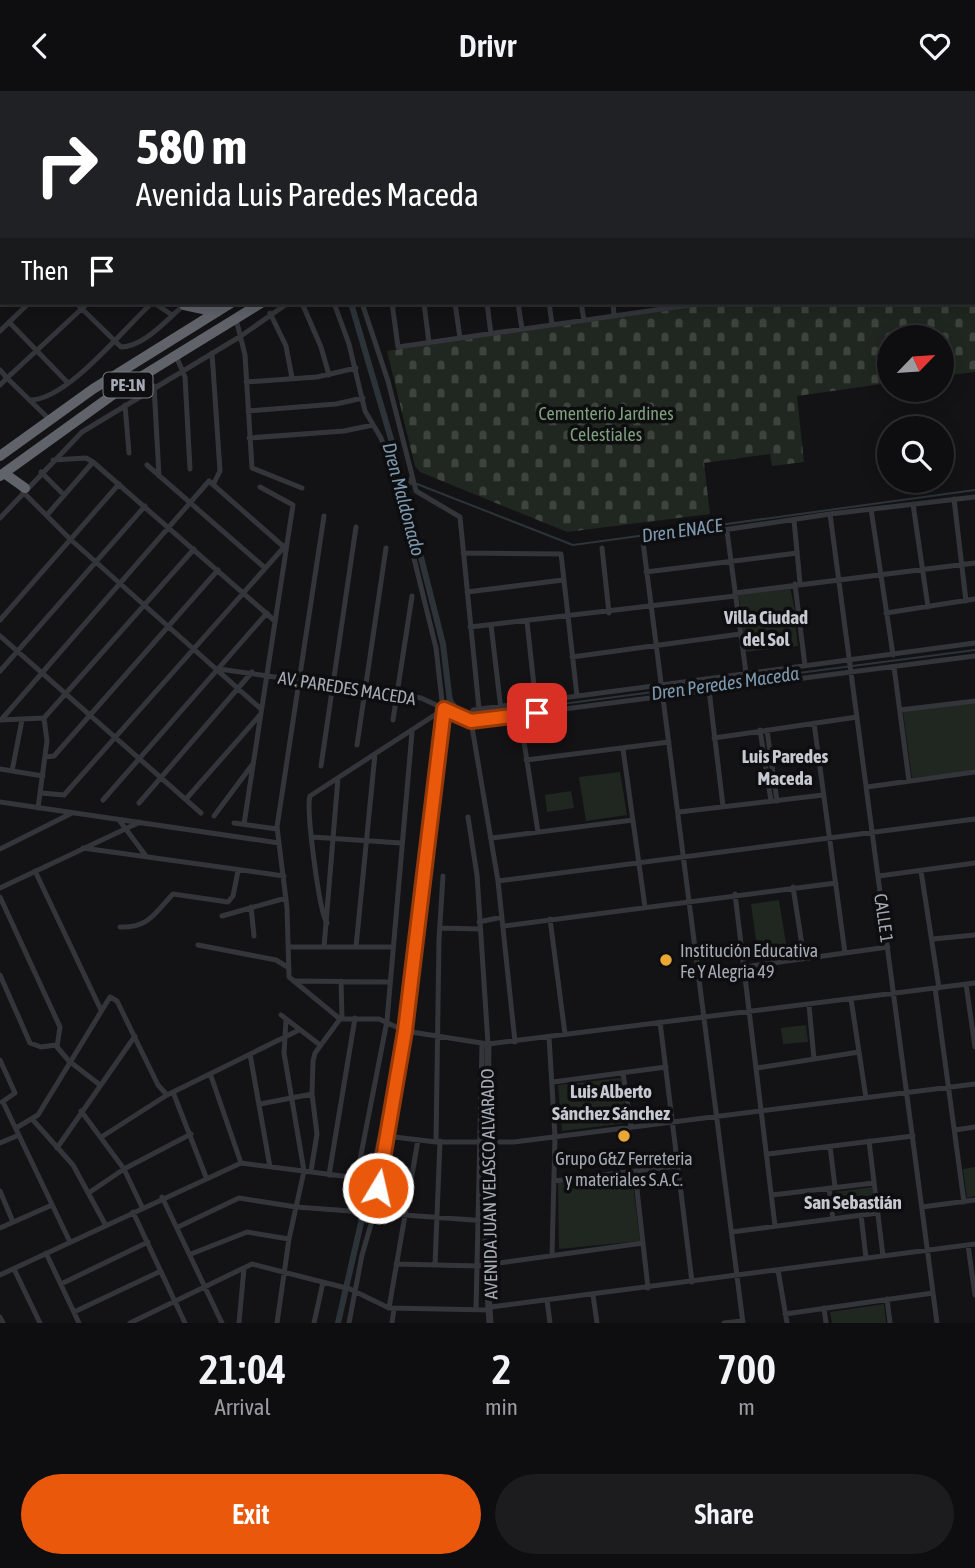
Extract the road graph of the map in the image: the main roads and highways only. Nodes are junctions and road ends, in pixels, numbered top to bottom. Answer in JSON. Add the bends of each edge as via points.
{"nodes":[{"id":1,"x":189,"y":305,"type":"edge"},
{"id":2,"x":228,"y":305,"type":"edge"},
{"id":3,"x":258,"y":305,"type":"edge"},
{"id":4,"x":217,"y":312,"type":"junction"},
{"id":5,"x":0,"y":456,"type":"edge"},
{"id":6,"x":2,"y":474,"type":"edge"},
{"id":7,"x":24,"y":490,"type":"road end"}],
"edges":[{"from":1,"to":4,"type":"highway"},
{"from":2,"to":4,"type":"highway","number":"PE-1N"},
{"from":3,"to":6,"type":"highway","number":"PE-1N","via":[[118,391]]},
{"from":4,"to":5,"type":"highway","number":"PE-1N","via":[[93,389]]},
{"from":6,"to":7,"type":"highway"}]}
